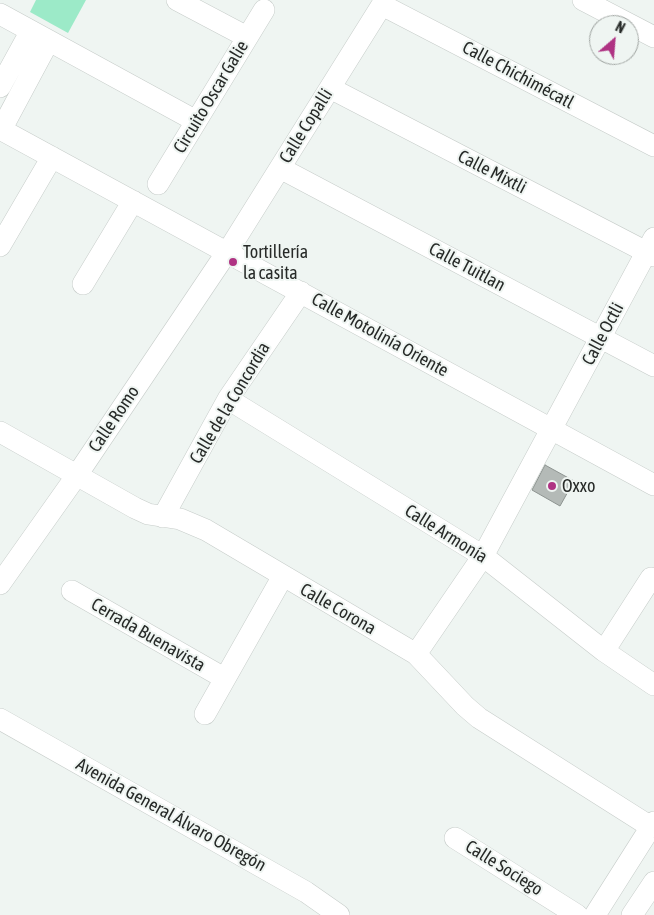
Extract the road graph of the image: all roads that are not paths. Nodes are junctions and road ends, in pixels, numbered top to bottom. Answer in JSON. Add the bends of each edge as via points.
{"nodes":[{"id":1,"x":177,"y":0,"type":"edge"},
{"id":2,"x":584,"y":0,"type":"edge"},
{"id":3,"x":383,"y":2,"type":"edge"},
{"id":4,"x":264,"y":10,"type":"dead end"},
{"id":5,"x":0,"y":14,"type":"edge"},
{"id":6,"x":33,"y":32,"type":"junction"},
{"id":7,"x":247,"y":37,"type":"junction"},
{"id":8,"x":654,"y":38,"type":"edge"},
{"id":9,"x":51,"y":42,"type":"junction"},
{"id":10,"x":0,"y":88,"type":"edge"},
{"id":11,"x":330,"y":88,"type":"junction"},
{"id":12,"x":196,"y":121,"type":"junction"},
{"id":13,"x":1,"y":129,"type":"edge"},
{"id":14,"x":654,"y":146,"type":"edge"},
{"id":15,"x":52,"y":157,"type":"junction"},
{"id":16,"x":280,"y":168,"type":"junction"},
{"id":17,"x":158,"y":184,"type":"dead end"},
{"id":18,"x":133,"y":201,"type":"junction"},
{"id":19,"x":0,"y":246,"type":"edge"},
{"id":20,"x":652,"y":249,"type":"edge"},
{"id":21,"x":226,"y":252,"type":"junction"},
{"id":22,"x":84,"y":284,"type":"dead end"},
{"id":23,"x":301,"y":292,"type":"junction"},
{"id":24,"x":600,"y":338,"type":"junction"},
{"id":25,"x":654,"y":366,"type":"edge"},
{"id":26,"x":228,"y":400,"type":"junction"},
{"id":27,"x":552,"y":429,"type":"junction"},
{"id":28,"x":0,"y":432,"type":"edge"},
{"id":29,"x":77,"y":475,"type":"junction"},
{"id":30,"x":654,"y":485,"type":"edge"},
{"id":31,"x":163,"y":517,"type":"junction"},
{"id":32,"x":483,"y":556,"type":"junction"},
{"id":33,"x":283,"y":576,"type":"junction"},
{"id":34,"x":651,"y":578,"type":"dead end"},
{"id":35,"x":0,"y":584,"type":"edge"},
{"id":36,"x":72,"y":591,"type":"dead end"},
{"id":37,"x":604,"y":651,"type":"junction"},
{"id":38,"x":416,"y":654,"type":"junction"},
{"id":39,"x":224,"y":678,"type":"junction"},
{"id":40,"x":654,"y":684,"type":"edge"},
{"id":41,"x":205,"y":714,"type":"dead end"},
{"id":42,"x":0,"y":719,"type":"edge"},
{"id":43,"x":652,"y":825,"type":"edge"},
{"id":44,"x":455,"y":838,"type":"dead end"},
{"id":45,"x":654,"y":882,"type":"edge"},
{"id":46,"x":339,"y":915,"type":"edge"},
{"id":47,"x":577,"y":915,"type":"edge"},
{"id":48,"x":595,"y":915,"type":"edge"},
{"id":49,"x":632,"y":915,"type":"edge"}],
"edges":[{"from":1,"to":7,"type":"street"},
{"from":2,"to":8,"type":"street"},
{"from":3,"to":11,"type":"street","name":"Calle Copalli"},
{"from":3,"to":14,"type":"street","name":"Calle Chichimécatl"},
{"from":4,"to":7,"type":"street","name":"Circuito Oscar Galie"},
{"from":5,"to":6,"type":"street"},
{"from":6,"to":9,"type":"street"},
{"from":6,"to":10,"type":"street"},
{"from":7,"to":12,"type":"street","name":"Circuito Oscar Galie"},
{"from":9,"to":12,"type":"street"},
{"from":9,"to":13,"type":"street"},
{"from":11,"to":16,"type":"street","name":"Calle Copalli"},
{"from":11,"to":20,"type":"street","name":"Calle Mixtli"},
{"from":12,"to":17,"type":"street","name":"Circuito Oscar Galie"},
{"from":13,"to":15,"type":"street","name":"Calle Motolinía Oriente"},
{"from":15,"to":18,"type":"street","name":"Calle Motolinía Oriente"},
{"from":15,"to":19,"type":"street"},
{"from":16,"to":21,"type":"street","name":"Calle Copalli"},
{"from":16,"to":24,"type":"street","name":"Calle Tuitlan"},
{"from":18,"to":21,"type":"street","name":"Calle Motolinía Oriente"},
{"from":18,"to":22,"type":"street"},
{"from":20,"to":24,"type":"street","name":"Calle Octli"},
{"from":21,"to":23,"type":"street","name":"Calle Motolinía Oriente"},
{"from":21,"to":29,"type":"street","name":"Calle Romo"},
{"from":23,"to":26,"type":"street","name":"Calle de la Concordia"},
{"from":23,"to":27,"type":"street","name":"Calle Motolinía Oriente"},
{"from":24,"to":25,"type":"street","name":"Calle Tuitlan"},
{"from":24,"to":27,"type":"street","name":"Calle Octli"},
{"from":26,"to":31,"type":"street","name":"Calle de la Concordia"},
{"from":26,"to":32,"type":"street","name":"Calle Armonía"},
{"from":27,"to":30,"type":"street","name":"Calle Motolinía Oriente"},
{"from":27,"to":32,"type":"street","name":"Calle Octli"},
{"from":28,"to":29,"type":"street","name":"Calle Corona"},
{"from":29,"to":31,"type":"street","name":"Calle Corona","via":[[134,508]]},
{"from":29,"to":35,"type":"street","name":"Calle Romo"},
{"from":31,"to":33,"type":"street","name":"Calle Corona","via":[[194,524]]},
{"from":32,"to":37,"type":"street","name":"Calle Armonía"},
{"from":32,"to":38,"type":"street","name":"Calle Octli"},
{"from":33,"to":38,"type":"street","name":"Calle Corona"},
{"from":33,"to":39,"type":"street","name":"Cerrada Buenavista"},
{"from":34,"to":37,"type":"street"},
{"from":36,"to":39,"type":"street","name":"Cerrada Buenavista"},
{"from":37,"to":40,"type":"street","name":"Calle Armonía"},
{"from":38,"to":43,"type":"street","name":"Calle Corona","via":[[479,718]]},
{"from":39,"to":41,"type":"street","name":"Cerrada Buenavista"},
{"from":42,"to":46,"type":"street","name":"Avenida General Álvaro Obregón","via":[[306,892]]},
{"from":43,"to":48,"type":"street"},
{"from":44,"to":47,"type":"street","name":"Calle Sociego"},
{"from":45,"to":49,"type":"street"}]}
